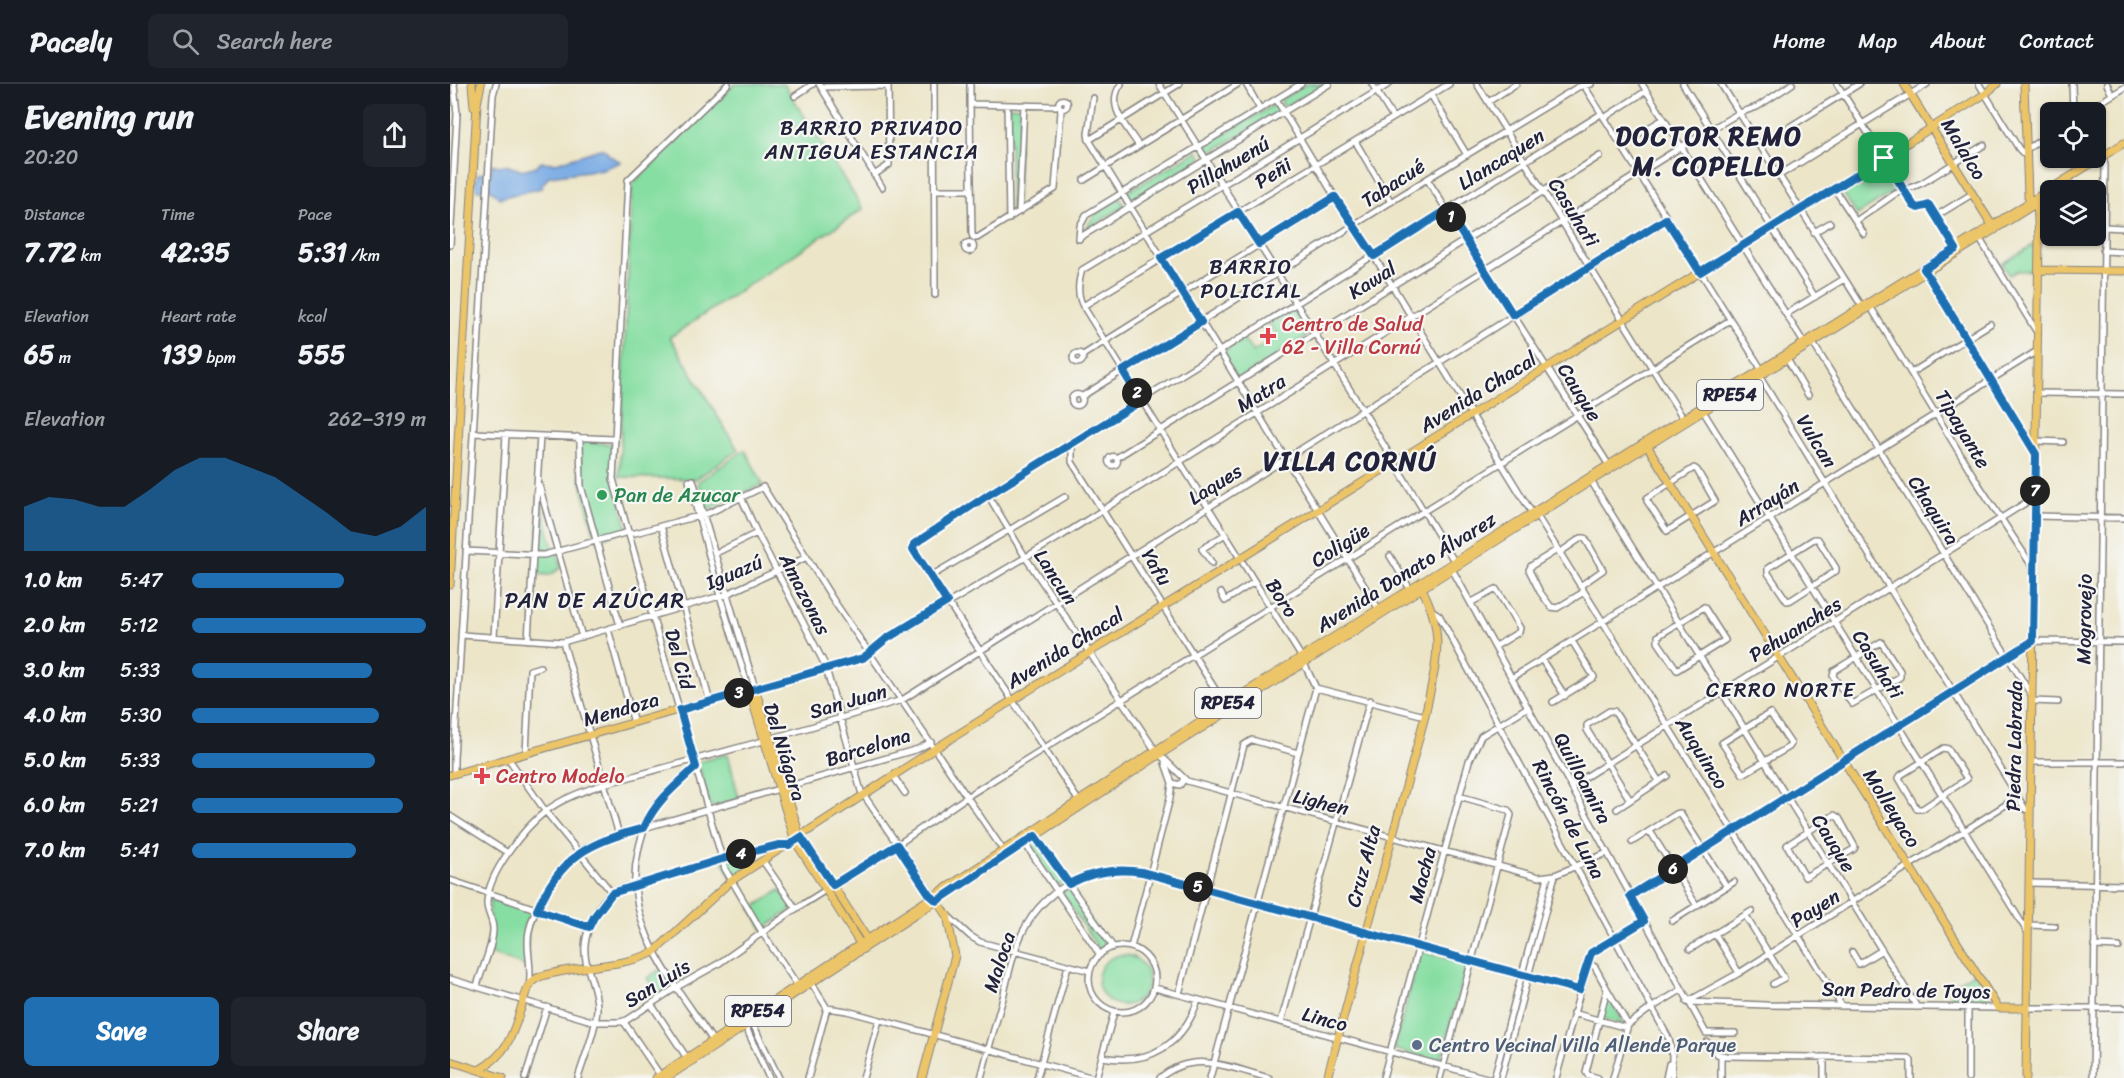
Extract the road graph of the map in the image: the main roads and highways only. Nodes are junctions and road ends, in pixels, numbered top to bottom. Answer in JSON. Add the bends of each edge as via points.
{"nodes":[{"id":1,"x":472,"y":84,"type":"edge"},
{"id":2,"x":481,"y":84,"type":"edge"},
{"id":3,"x":1904,"y":84,"type":"edge"},
{"id":4,"x":1997,"y":84,"type":"edge"},
{"id":5,"x":2025,"y":84,"type":"edge"},
{"id":6,"x":1932,"y":128,"type":"junction"},
{"id":7,"x":2124,"y":145,"type":"edge"},
{"id":8,"x":2106,"y":157,"type":"edge"},
{"id":9,"x":2088,"y":168,"type":"edge"},
{"id":10,"x":2089,"y":168,"type":"edge"},
{"id":11,"x":2072,"y":180,"type":"edge"},
{"id":12,"x":2040,"y":200,"type":"edge"},
{"id":13,"x":2034,"y":203,"type":"junction"},
{"id":14,"x":1994,"y":228,"type":"junction"},
{"id":15,"x":1979,"y":237,"type":"junction"},
{"id":16,"x":2039,"y":270,"type":"junction"},
{"id":17,"x":1925,"y":271,"type":"junction"},
{"id":18,"x":2124,"y":271,"type":"edge"},
{"id":19,"x":1809,"y":342,"type":"junction"},
{"id":20,"x":1761,"y":373,"type":"junction"},
{"id":21,"x":1646,"y":444,"type":"junction"},
{"id":22,"x":1610,"y":466,"type":"junction"},
{"id":23,"x":1534,"y":514,"type":"junction"},
{"id":24,"x":450,"y":523,"type":"edge"},
{"id":25,"x":450,"y":585,"type":"edge"},
{"id":26,"x":1421,"y":586,"type":"junction"},
{"id":27,"x":1433,"y":611,"type":"joint"},
{"id":28,"x":1302,"y":660,"type":"junction"},
{"id":29,"x":752,"y":689,"type":"joint"},
{"id":30,"x":1157,"y":752,"type":"junction"},
{"id":31,"x":452,"y":775,"type":"edge"},
{"id":32,"x":1033,"y":834,"type":"junction"},
{"id":33,"x":795,"y":841,"type":"junction"},
{"id":34,"x":1023,"y":841,"type":"junction"},
{"id":35,"x":935,"y":899,"type":"junction"},
{"id":36,"x":866,"y":944,"type":"junction"},
{"id":37,"x":1998,"y":1008,"type":"joint"},
{"id":38,"x":2027,"y":1008,"type":"junction"},
{"id":39,"x":749,"y":1024,"type":"junction"},
{"id":40,"x":450,"y":1061,"type":"edge"},
{"id":41,"x":479,"y":1070,"type":"junction"},
{"id":42,"x":661,"y":1077,"type":"edge"},
{"id":43,"x":503,"y":1078,"type":"edge"},
{"id":44,"x":922,"y":1078,"type":"edge"},
{"id":45,"x":1324,"y":1078,"type":"edge"},
{"id":46,"x":2026,"y":1078,"type":"edge"}],
"edges":[{"from":1,"to":24,"type":"main road"},
{"from":2,"to":25,"type":"main road"},
{"from":3,"to":6,"type":"main road","name":"Malalco"},
{"from":4,"to":6,"type":"main road","name":"Avenida Chacal"},
{"from":5,"to":13,"type":"main road","name":"Piedra Labrada","via":[[2028,196]]},
{"from":6,"to":14,"type":"main road","name":"Malalco"},
{"from":6,"to":33,"type":"main road","name":"Avenida Chacal","via":[[1240,560],[934,745],[894,777]]},
{"from":7,"to":8,"type":"main road","name":"Avenida Donato Álvarez","number":"RPE54"},
{"from":9,"to":13,"type":"main road","name":"Avenida Donato Álvarez","number":"RPE54"},
{"from":10,"to":11,"type":"main road","name":"Avenida Donato Álvarez","number":"RPE54"},
{"from":12,"to":13,"type":"main road","name":"Avenida Donato Álvarez","number":"RPE54"},
{"from":13,"to":14,"type":"main road","name":"Avenida Donato Álvarez","number":"RPE54"},
{"from":13,"to":16,"type":"main road","name":"Piedra Labrada"},
{"from":14,"to":15,"type":"main road","name":"Avenida Donato Álvarez","number":"RPE54"},
{"from":15,"to":17,"type":"main road","name":"Avenida Donato Álvarez","number":"RPE54"},
{"from":15,"to":17,"type":"main road","name":"Avenida Donato Álvarez","number":"RPE54"},
{"from":16,"to":18,"type":"main road"},
{"from":16,"to":38,"type":"main road","name":"Piedra Labrada"},
{"from":17,"to":19,"type":"main road","name":"Avenida Donato Álvarez","number":"RPE54"},
{"from":19,"to":20,"type":"main road","name":"Avenida Donato Álvarez","number":"RPE54"},
{"from":19,"to":20,"type":"main road","name":"Avenida Donato Álvarez","number":"RPE54"},
{"from":20,"to":21,"type":"main road","name":"Avenida Donato Álvarez","number":"RPE54"},
{"from":20,"to":21,"type":"main road","name":"Avenida Donato Álvarez","number":"RPE54"},
{"from":21,"to":22,"type":"main road","name":"Avenida Donato Álvarez","number":"RPE54"},
{"from":21,"to":37,"type":"main road","name":"Molleyaco"},
{"from":22,"to":23,"type":"main road","name":"Avenida Donato Álvarez","number":"RPE54"},
{"from":22,"to":23,"type":"main road","name":"Avenida Donato Álvarez","number":"RPE54"},
{"from":23,"to":26,"type":"main road","name":"Avenida Donato Álvarez","number":"RPE54"},
{"from":23,"to":26,"type":"main road","name":"Avenida Donato Álvarez","number":"RPE54","via":[[1454,561]]},
{"from":26,"to":27,"type":"main road","name":"Rincón de Luna"},
{"from":26,"to":28,"type":"main road","name":"Avenida Donato Álvarez","number":"RPE54"},
{"from":26,"to":28,"type":"main road","name":"Avenida Donato Álvarez","number":"RPE54","via":[[1378,608]]},
{"from":27,"to":45,"type":"main road","name":"Cruz Alta","via":[[1438,656],[1429,698]]},
{"from":28,"to":30,"type":"main road","name":"Avenida Donato Álvarez","number":"RPE54"},
{"from":28,"to":30,"type":"main road","name":"Avenida Donato Álvarez","number":"RPE54","via":[[1225,705]]},
{"from":29,"to":31,"type":"main road","name":"Mendoza"},
{"from":29,"to":33,"type":"main road","name":"Del Niágara"},
{"from":30,"to":32,"type":"main road","name":"Avenida Donato Álvarez","number":"RPE54"},
{"from":30,"to":32,"type":"main road","name":"Avenida Donato Álvarez","number":"RPE54","via":[[1078,800]]},
{"from":32,"to":34,"type":"main road","name":"Avenida Donato Álvarez","number":"RPE54"},
{"from":33,"to":36,"type":"main road","name":"Del Niágara"},
{"from":33,"to":41,"type":"main road","name":"Avenida Chacal","via":[[731,881],[654,952],[536,979],[529,986],[506,1048]]},
{"from":34,"to":35,"type":"main road","name":"Avenida Donato Álvarez","number":"RPE54"},
{"from":34,"to":35,"type":"main road","name":"Avenida Donato Álvarez","number":"RPE54","via":[[1003,850]]},
{"from":35,"to":36,"type":"main road","number":"RPE54"},
{"from":35,"to":44,"type":"main road","via":[[947,915],[955,956]]},
{"from":36,"to":39,"type":"main road","number":"RPE54"},
{"from":36,"to":39,"type":"main road","number":"RPE54","via":[[798,986]]},
{"from":37,"to":38,"type":"main road","name":"San Pedro de Toyos"},
{"from":38,"to":46,"type":"main road","name":"Piedra Labrada"},
{"from":39,"to":42,"type":"main road","number":"RPE54"},
{"from":39,"to":42,"type":"main road","number":"RPE54","via":[[714,1041]]},
{"from":40,"to":41,"type":"main road"},
{"from":41,"to":43,"type":"main road"}]}
